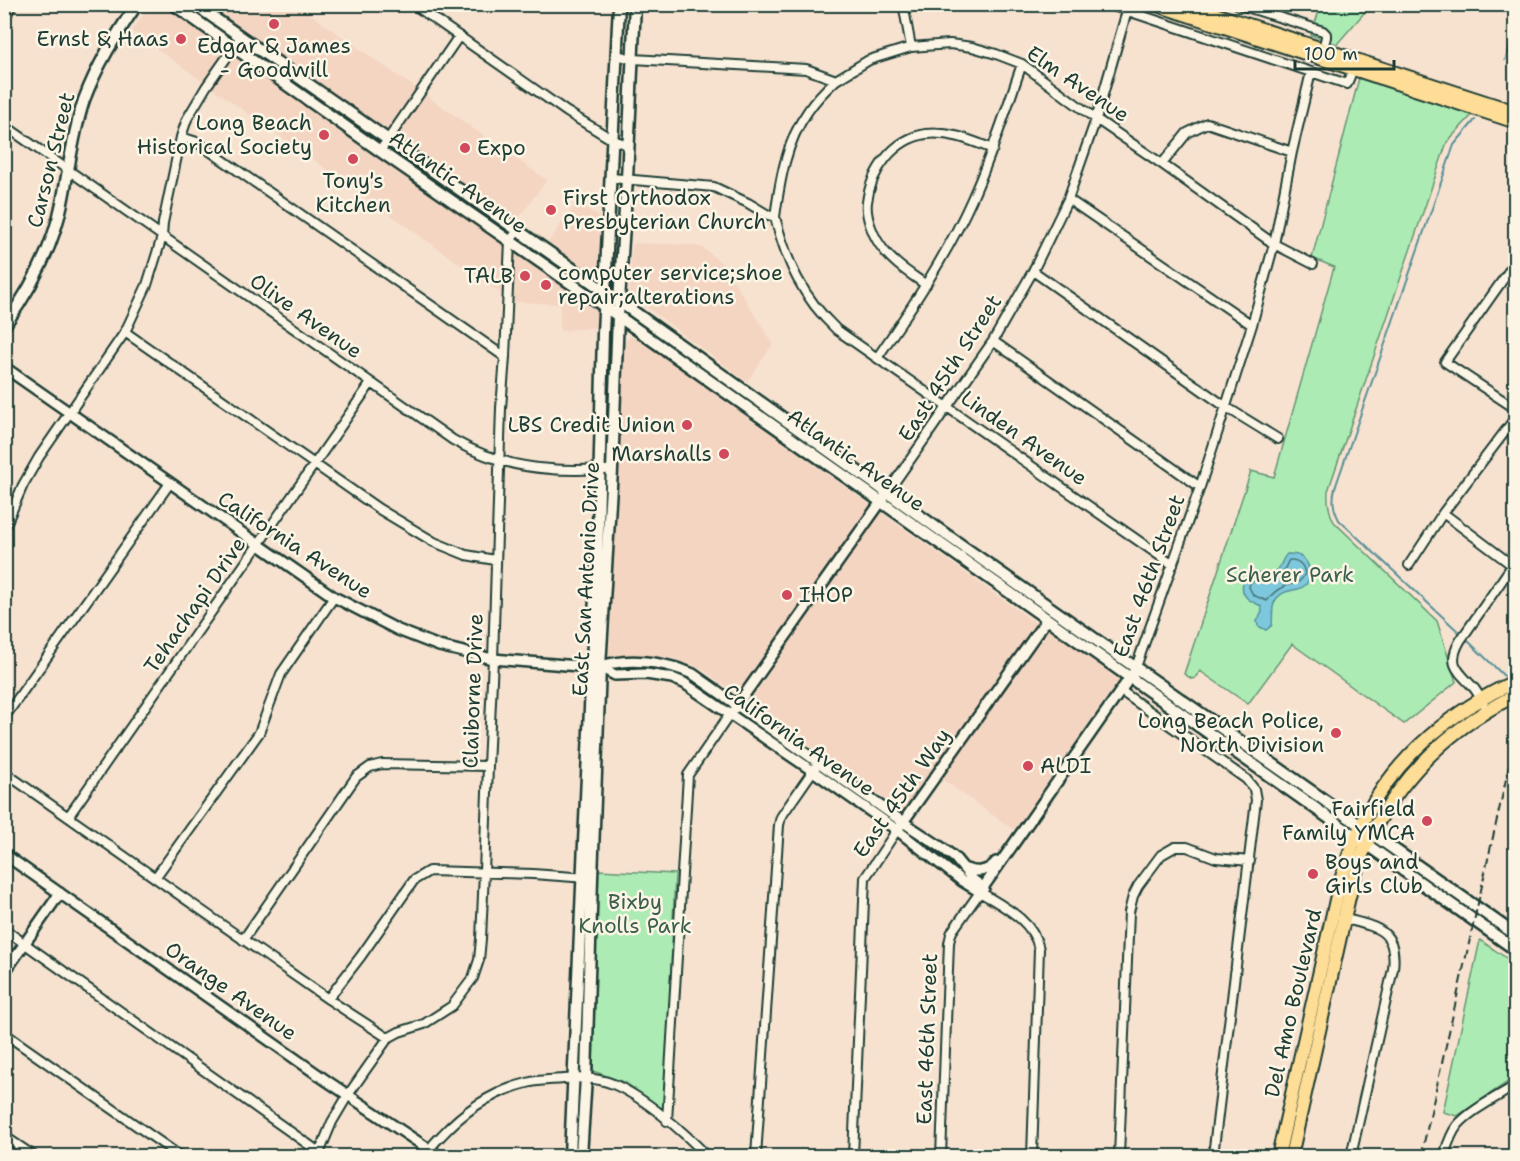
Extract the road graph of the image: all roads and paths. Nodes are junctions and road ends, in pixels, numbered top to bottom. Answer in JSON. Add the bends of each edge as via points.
{"nodes":[{"id":1,"x":137,"y":4,"type":"edge"},
{"id":2,"x":173,"y":4,"type":"edge"},
{"id":3,"x":194,"y":4,"type":"edge"},
{"id":4,"x":413,"y":4,"type":"edge"},
{"id":5,"x":619,"y":4,"type":"edge"},
{"id":6,"x":635,"y":4,"type":"edge"},
{"id":7,"x":906,"y":4,"type":"edge"},
{"id":8,"x":1107,"y":4,"type":"edge"},
{"id":9,"x":1154,"y":4,"type":"edge"},
{"id":10,"x":1184,"y":4,"type":"edge"},
{"id":11,"x":1237,"y":4,"type":"edge"},
{"id":12,"x":8,"y":7,"type":"edge"},
{"id":13,"x":1129,"y":8,"type":"edge"},
{"id":14,"x":4,"y":20,"type":"edge"},
{"id":15,"x":459,"y":36,"type":"junction"},
{"id":16,"x":241,"y":37,"type":"junction"},
{"id":17,"x":911,"y":47,"type":"junction"},
{"id":18,"x":234,"y":48,"type":"junction"},
{"id":19,"x":1323,"y":50,"type":"junction"},
{"id":20,"x":616,"y":55,"type":"junction"},
{"id":21,"x":633,"y":59,"type":"junction"},
{"id":22,"x":1022,"y":64,"type":"junction"},
{"id":23,"x":1355,"y":65,"type":"junction"},
{"id":24,"x":1311,"y":72,"type":"junction"},
{"id":25,"x":836,"y":80,"type":"junction"},
{"id":26,"x":1515,"y":112,"type":"edge"},
{"id":27,"x":1096,"y":119,"type":"junction"},
{"id":28,"x":1515,"y":122,"type":"edge"},
{"id":29,"x":4,"y":125,"type":"edge"},
{"id":30,"x":181,"y":137,"type":"junction"},
{"id":31,"x":387,"y":140,"type":"junction"},
{"id":32,"x":613,"y":140,"type":"junction"},
{"id":33,"x":628,"y":145,"type":"junction"},
{"id":34,"x":993,"y":149,"type":"junction"},
{"id":35,"x":380,"y":151,"type":"junction"},
{"id":36,"x":1292,"y":152,"type":"junction"},
{"id":37,"x":1162,"y":164,"type":"junction"},
{"id":38,"x":68,"y":168,"type":"junction"},
{"id":39,"x":611,"y":178,"type":"junction"},
{"id":40,"x":627,"y":179,"type":"junction"},
{"id":41,"x":1068,"y":199,"type":"junction"},
{"id":42,"x":775,"y":217,"type":"junction"},
{"id":43,"x":518,"y":230,"type":"junction"},
{"id":44,"x":162,"y":237,"type":"junction"},
{"id":45,"x":510,"y":241,"type":"junction"},
{"id":46,"x":1274,"y":244,"type":"junction"},
{"id":47,"x":1515,"y":261,"type":"edge"},
{"id":48,"x":1313,"y":264,"type":"dead end"},
{"id":49,"x":1033,"y":271,"type":"junction"},
{"id":50,"x":926,"y":285,"type":"junction"},
{"id":51,"x":605,"y":292,"type":"junction"},
{"id":52,"x":620,"y":302,"type":"junction"},
{"id":53,"x":605,"y":307,"type":"junction"},
{"id":54,"x":618,"y":316,"type":"junction"},
{"id":55,"x":1252,"y":325,"type":"junction"},
{"id":56,"x":4,"y":326,"type":"edge"},
{"id":57,"x":125,"y":332,"type":"junction"},
{"id":58,"x":993,"y":341,"type":"junction"},
{"id":59,"x":506,"y":357,"type":"junction"},
{"id":60,"x":877,"y":358,"type":"junction"},
{"id":61,"x":4,"y":367,"type":"edge"},
{"id":62,"x":371,"y":383,"type":"junction"},
{"id":63,"x":948,"y":407,"type":"junction"},
{"id":64,"x":1226,"y":407,"type":"junction"},
{"id":65,"x":1515,"y":409,"type":"edge"},
{"id":66,"x":70,"y":413,"type":"junction"},
{"id":67,"x":1515,"y":417,"type":"edge"},
{"id":68,"x":1278,"y":439,"type":"dead end"},
{"id":69,"x":499,"y":460,"type":"junction"},
{"id":70,"x":315,"y":464,"type":"junction"},
{"id":71,"x":598,"y":469,"type":"junction"},
{"id":72,"x":612,"y":470,"type":"junction"},
{"id":73,"x":170,"y":483,"type":"junction"},
{"id":74,"x":1200,"y":487,"type":"junction"},
{"id":75,"x":884,"y":497,"type":"junction"},
{"id":76,"x":1443,"y":513,"type":"junction"},
{"id":77,"x":4,"y":529,"type":"edge"},
{"id":78,"x":259,"y":546,"type":"junction"},
{"id":79,"x":495,"y":560,"type":"junction"},
{"id":80,"x":1514,"y":562,"type":"edge"},
{"id":81,"x":1173,"y":564,"type":"junction"},
{"id":82,"x":1409,"y":565,"type":"dead end"},
{"id":83,"x":334,"y":597,"type":"junction"},
{"id":84,"x":1047,"y":619,"type":"junction"},
{"id":85,"x":493,"y":659,"type":"junction"},
{"id":86,"x":596,"y":667,"type":"junction"},
{"id":87,"x":1136,"y":667,"type":"junction"},
{"id":88,"x":1130,"y":678,"type":"junction"},
{"id":89,"x":1515,"y":681,"type":"edge"},
{"id":90,"x":1121,"y":691,"type":"junction"},
{"id":91,"x":1515,"y":695,"type":"edge"},
{"id":92,"x":1480,"y":699,"type":"junction"},
{"id":93,"x":738,"y":704,"type":"junction"},
{"id":94,"x":1487,"y":711,"type":"junction"},
{"id":95,"x":730,"y":714,"type":"junction"},
{"id":96,"x":4,"y":718,"type":"edge"},
{"id":97,"x":819,"y":762,"type":"junction"},
{"id":98,"x":488,"y":766,"type":"junction"},
{"id":99,"x":813,"y":771,"type":"junction"},
{"id":100,"x":4,"y":772,"type":"edge"},
{"id":101,"x":68,"y":817,"type":"junction"},
{"id":102,"x":900,"y":826,"type":"junction"},
{"id":103,"x":1366,"y":830,"type":"junction"},
{"id":104,"x":1356,"y":838,"type":"junction"},
{"id":105,"x":1366,"y":846,"type":"junction"},
{"id":106,"x":1007,"y":853,"type":"junction"},
{"id":107,"x":4,"y":854,"type":"edge"},
{"id":108,"x":1250,"y":861,"type":"junction"},
{"id":109,"x":963,"y":868,"type":"junction"},
{"id":110,"x":484,"y":872,"type":"junction"},
{"id":111,"x":155,"y":878,"type":"junction"},
{"id":112,"x":587,"y":878,"type":"junction"},
{"id":113,"x":982,"y":890,"type":"junction"},
{"id":114,"x":60,"y":893,"type":"junction"},
{"id":115,"x":1338,"y":918,"type":"junction"},
{"id":116,"x":4,"y":929,"type":"edge"},
{"id":117,"x":1515,"y":935,"type":"edge"},
{"id":118,"x":243,"y":940,"type":"junction"},
{"id":119,"x":26,"y":944,"type":"junction"},
{"id":120,"x":1515,"y":950,"type":"edge"},
{"id":121,"x":4,"y":973,"type":"edge"},
{"id":122,"x":328,"y":999,"type":"junction"},
{"id":123,"x":4,"y":1033,"type":"edge"},
{"id":124,"x":388,"y":1038,"type":"junction"},
{"id":125,"x":586,"y":1077,"type":"junction"},
{"id":126,"x":574,"y":1078,"type":"junction"},
{"id":127,"x":1515,"y":1084,"type":"edge"},
{"id":128,"x":348,"y":1095,"type":"junction"},
{"id":129,"x":667,"y":1120,"type":"junction"},
{"id":130,"x":4,"y":1136,"type":"edge"},
{"id":131,"x":427,"y":1153,"type":"edge"},
{"id":132,"x":319,"y":1154,"type":"edge"},
{"id":133,"x":34,"y":1156,"type":"edge"},
{"id":134,"x":180,"y":1156,"type":"edge"},
{"id":135,"x":439,"y":1156,"type":"edge"},
{"id":136,"x":570,"y":1156,"type":"edge"},
{"id":137,"x":581,"y":1156,"type":"edge"},
{"id":138,"x":707,"y":1156,"type":"edge"},
{"id":139,"x":756,"y":1156,"type":"edge"},
{"id":140,"x":853,"y":1156,"type":"edge"},
{"id":141,"x":941,"y":1156,"type":"edge"},
{"id":142,"x":1032,"y":1156,"type":"edge"},
{"id":143,"x":1119,"y":1156,"type":"edge"},
{"id":144,"x":1213,"y":1156,"type":"edge"},
{"id":145,"x":1278,"y":1156,"type":"edge"},
{"id":146,"x":1291,"y":1156,"type":"edge"},
{"id":147,"x":1351,"y":1156,"type":"edge"},
{"id":148,"x":1444,"y":1156,"type":"edge"}],
"edges":[{"from":1,"to":38,"type":"main road","name":"Carson Street","via":[[95,74],[78,120]]},
{"from":2,"to":18,"type":"main road","name":"Atlantic Avenue"},
{"from":3,"to":16,"type":"main road","name":"Atlantic Avenue"},
{"from":4,"to":15,"type":"street"},
{"from":5,"to":20,"type":"main road","name":"East San Antonio Drive"},
{"from":6,"to":21,"type":"main road","name":"East San Antonio Drive"},
{"from":7,"to":17,"type":"street"},
{"from":8,"to":13,"type":"street"},
{"from":9,"to":23,"type":"main road"},
{"from":10,"to":19,"type":"main road"},
{"from":11,"to":19,"type":"street","via":[[1323,31]]},
{"from":12,"to":14,"type":"street"},
{"from":13,"to":24,"type":"street"},
{"from":13,"to":27,"type":"street","name":"East 45th Street"},
{"from":15,"to":31,"type":"street"},
{"from":15,"to":32,"type":"street"},
{"from":16,"to":18,"type":"street"},
{"from":16,"to":31,"type":"main road","name":"Atlantic Avenue"},
{"from":17,"to":22,"type":"street","name":"Elm Avenue","via":[[972,47]]},
{"from":17,"to":25,"type":"street","name":"Elm Avenue","via":[[869,60]]},
{"from":18,"to":30,"type":"street","via":[[206,87]]},
{"from":18,"to":35,"type":"main road","name":"Atlantic Avenue"},
{"from":19,"to":23,"type":"main road"},
{"from":20,"to":21,"type":"street"},
{"from":20,"to":32,"type":"main road","name":"East San Antonio Drive"},
{"from":21,"to":25,"type":"street","via":[[806,69]]},
{"from":21,"to":33,"type":"main road","name":"East San Antonio Drive"},
{"from":22,"to":27,"type":"street","name":"Elm Avenue"},
{"from":22,"to":34,"type":"street"},
{"from":23,"to":24,"type":"street","via":[[1347,84]]},
{"from":23,"to":26,"type":"main road"},
{"from":23,"to":28,"type":"main road"},
{"from":24,"to":36,"type":"street","name":"East 46th Street"},
{"from":25,"to":42,"type":"street","name":"Elm Avenue","via":[[807,112],[792,139]]},
{"from":27,"to":37,"type":"street","name":"Elm Avenue"},
{"from":27,"to":41,"type":"street","name":"East 45th Street"},
{"from":29,"to":38,"type":"street","name":"Olive Avenue"},
{"from":30,"to":44,"type":"street"},
{"from":30,"to":59,"type":"street","via":[[197,142]]},
{"from":31,"to":35,"type":"street"},
{"from":31,"to":43,"type":"main road","name":"Atlantic Avenue"},
{"from":32,"to":33,"type":"street"},
{"from":32,"to":39,"type":"main road","name":"East San Antonio Drive"},
{"from":33,"to":40,"type":"main road","name":"East San Antonio Drive"},
{"from":34,"to":50,"type":"street","via":[[971,201]]},
{"from":34,"to":50,"type":"street","via":[[964,138],[925,134],[888,154],[874,175],[866,204],[882,249]]},
{"from":35,"to":45,"type":"main road","name":"Atlantic Avenue"},
{"from":36,"to":37,"type":"street","via":[[1207,123],[1187,133]]},
{"from":36,"to":46,"type":"street","name":"East 46th Street"},
{"from":37,"to":46,"type":"street","name":"Elm Avenue"},
{"from":38,"to":44,"type":"street","name":"Olive Avenue"},
{"from":38,"to":56,"type":"main road","name":"Carson Street","via":[[47,251],[31,285]]},
{"from":39,"to":40,"type":"street"},
{"from":39,"to":51,"type":"main road","name":"East San Antonio Drive"},
{"from":40,"to":42,"type":"street","via":[[714,187]]},
{"from":40,"to":52,"type":"main road","name":"East San Antonio Drive"},
{"from":41,"to":49,"type":"street","name":"East 45th Street"},
{"from":41,"to":55,"type":"street"},
{"from":42,"to":60,"type":"street","name":"Linden Avenue","via":[[789,261],[813,305],[837,330]]},
{"from":43,"to":45,"type":"street"},
{"from":43,"to":51,"type":"main road","name":"Atlantic Avenue"},
{"from":44,"to":57,"type":"street","via":[[147,285]]},
{"from":44,"to":62,"type":"street","name":"Olive Avenue"},
{"from":45,"to":53,"type":"main road","name":"Atlantic Avenue"},
{"from":45,"to":59,"type":"street","name":"Claiborne Drive"},
{"from":46,"to":48,"type":"street","name":"Elm Avenue"},
{"from":46,"to":55,"type":"street","name":"East 46th Street"},
{"from":47,"to":65,"type":"street","via":[[1445,362]]},
{"from":49,"to":58,"type":"street","name":"East 45th Street"},
{"from":49,"to":64,"type":"street"},
{"from":50,"to":60,"type":"street"},
{"from":51,"to":52,"type":"main road","name":"Atlantic Avenue"},
{"from":51,"to":53,"type":"main road","name":"East San Antonio Drive"},
{"from":52,"to":54,"type":"main road","name":"East San Antonio Drive"},
{"from":52,"to":75,"type":"main road","name":"Atlantic Avenue"},
{"from":53,"to":54,"type":"main road","name":"Atlantic Avenue"},
{"from":53,"to":71,"type":"main road","name":"East San Antonio Drive"},
{"from":54,"to":72,"type":"main road","name":"East San Antonio Drive"},
{"from":54,"to":75,"type":"main road","name":"Atlantic Avenue"},
{"from":55,"to":64,"type":"street","name":"East 46th Street"},
{"from":57,"to":66,"type":"street"},
{"from":57,"to":70,"type":"street"},
{"from":58,"to":63,"type":"street","name":"East 45th Street"},
{"from":58,"to":74,"type":"street"},
{"from":59,"to":69,"type":"street","name":"Claiborne Drive"},
{"from":60,"to":63,"type":"street","name":"Linden Avenue"},
{"from":61,"to":66,"type":"street","name":"California Avenue"},
{"from":62,"to":69,"type":"street","name":"Olive Avenue","via":[[453,440]]},
{"from":62,"to":70,"type":"street","name":"Tehachapi Drive"},
{"from":63,"to":75,"type":"street","name":"East 45th Street"},
{"from":63,"to":81,"type":"street","name":"Linden Avenue"},
{"from":64,"to":68,"type":"street"},
{"from":64,"to":74,"type":"street","name":"East 46th Street"},
{"from":66,"to":73,"type":"street","name":"California Avenue"},
{"from":66,"to":77,"type":"street","via":[[23,485]]},
{"from":67,"to":76,"type":"street"},
{"from":69,"to":71,"type":"street","name":"Olive Avenue","via":[[551,469]]},
{"from":69,"to":79,"type":"street","name":"Claiborne Drive"},
{"from":70,"to":78,"type":"street","name":"Tehachapi Drive"},
{"from":70,"to":79,"type":"street","via":[[434,542],[466,555]]},
{"from":71,"to":72,"type":"street","name":"Olive Avenue"},
{"from":71,"to":86,"type":"main road","name":"East San Antonio Drive"},
{"from":72,"to":86,"type":"main road","name":"East San Antonio Drive"},
{"from":73,"to":78,"type":"street","name":"California Avenue"},
{"from":73,"to":96,"type":"street"},
{"from":74,"to":81,"type":"street","name":"East 46th Street"},
{"from":75,"to":84,"type":"main road","name":"Atlantic Avenue"},
{"from":75,"to":87,"type":"main road","name":"Atlantic Avenue"},
{"from":75,"to":93,"type":"street","name":"East 45th Street"},
{"from":76,"to":80,"type":"street"},
{"from":76,"to":82,"type":"street"},
{"from":78,"to":83,"type":"street","name":"California Avenue"},
{"from":78,"to":101,"type":"street","name":"Tehachapi Drive"},
{"from":79,"to":85,"type":"street","name":"Claiborne Drive"},
{"from":80,"to":92,"type":"street","via":[[1453,655],[1456,669]]},
{"from":81,"to":87,"type":"street","name":"East 46th Street"},
{"from":83,"to":85,"type":"street","name":"California Avenue","via":[[439,646]]},
{"from":83,"to":111,"type":"street","via":[[281,674],[259,733]]},
{"from":84,"to":88,"type":"main road","name":"Atlantic Avenue"},
{"from":84,"to":102,"type":"street","name":"East 45th Way"},
{"from":85,"to":86,"type":"street","name":"California Avenue"},
{"from":85,"to":98,"type":"street","name":"Claiborne Drive"},
{"from":86,"to":93,"type":"street","name":"California Avenue","via":[[615,662],[650,662],[678,667]]},
{"from":86,"to":95,"type":"street","name":"California Avenue","via":[[615,675],[672,678]]},
{"from":86,"to":112,"type":"main road","name":"East San Antonio Drive"},
{"from":87,"to":88,"type":"street","name":"East 46th Street"},
{"from":87,"to":103,"type":"main road","name":"Atlantic Avenue"},
{"from":88,"to":90,"type":"street","name":"East 46th Street"},
{"from":88,"to":104,"type":"main road","name":"Atlantic Avenue"},
{"from":89,"to":92,"type":"main road","name":"Del Amo Boulevard"},
{"from":90,"to":106,"type":"street","name":"East 46th Street"},
{"from":90,"to":108,"type":"street","via":[[1252,786],[1256,800]]},
{"from":91,"to":94,"type":"main road","name":"Del Amo Boulevard"},
{"from":92,"to":94,"type":"street"},
{"from":92,"to":103,"type":"main road","name":"Del Amo Boulevard","via":[[1413,752],[1382,789]]},
{"from":93,"to":95,"type":"street","name":"East 45th Street"},
{"from":93,"to":97,"type":"street","name":"California Avenue"},
{"from":94,"to":103,"type":"main road","name":"Del Amo Boulevard","via":[[1448,738],[1417,768]]},
{"from":95,"to":99,"type":"street","name":"California Avenue"},
{"from":95,"to":129,"type":"street","via":[[688,775]]},
{"from":97,"to":99,"type":"street"},
{"from":97,"to":102,"type":"street","name":"California Avenue"},
{"from":98,"to":110,"type":"street","name":"Claiborne Drive"},
{"from":98,"to":118,"type":"street","via":[[370,767],[356,777]]},
{"from":99,"to":102,"type":"street","name":"California Avenue"},
{"from":99,"to":139,"type":"street","via":[[784,811],[779,825]]},
{"from":100,"to":101,"type":"street"},
{"from":101,"to":111,"type":"street"},
{"from":102,"to":109,"type":"street","name":"California Avenue","via":[[941,847]]},
{"from":102,"to":113,"type":"street","name":"California Avenue","via":[[962,881]]},
{"from":102,"to":140,"type":"street","name":"East 45th Way","via":[[865,878]]},
{"from":103,"to":104,"type":"main road","name":"Del Amo Boulevard"},
{"from":103,"to":105,"type":"main road","name":"Del Amo Boulevard"},
{"from":103,"to":117,"type":"main road","name":"Atlantic Avenue"},
{"from":104,"to":105,"type":"main road","name":"Atlantic Avenue"},
{"from":104,"to":115,"type":"main road","name":"Del Amo Boulevard","via":[[1344,871]]},
{"from":105,"to":115,"type":"main road","name":"Del Amo Boulevard"},
{"from":105,"to":120,"type":"main road","name":"Atlantic Avenue"},
{"from":106,"to":109,"type":"street","via":[[985,871]]},
{"from":106,"to":113,"type":"street","name":"East 46th Street"},
{"from":107,"to":114,"type":"street","name":"Orange Avenue"},
{"from":108,"to":143,"type":"street","via":[[1216,858],[1187,847],[1174,847],[1161,855],[1133,896],[1129,912]]},
{"from":108,"to":144,"type":"street"},
{"from":109,"to":113,"type":"street","name":"California Avenue"},
{"from":110,"to":112,"type":"street"},
{"from":110,"to":122,"type":"street","via":[[429,871],[414,880]]},
{"from":110,"to":124,"type":"street","name":"Claiborne Drive","via":[[479,960],[473,978],[452,1006],[424,1024]]},
{"from":111,"to":118,"type":"street"},
{"from":112,"to":125,"type":"main road","name":"East San Antonio Drive"},
{"from":112,"to":126,"type":"main road","name":"East San Antonio Drive"},
{"from":113,"to":141,"type":"street","name":"East 46th Street","via":[[953,930],[949,943]]},
{"from":113,"to":142,"type":"street","name":"California Avenue","via":[[1027,924],[1039,949]]},
{"from":114,"to":119,"type":"street"},
{"from":114,"to":128,"type":"street","name":"Orange Avenue"},
{"from":115,"to":145,"type":"main road","name":"Del Amo Boulevard"},
{"from":115,"to":146,"type":"main road","name":"Del Amo Boulevard"},
{"from":115,"to":147,"type":"street","via":[[1384,932],[1394,956]]},
{"from":116,"to":119,"type":"street"},
{"from":118,"to":122,"type":"street"},
{"from":119,"to":121,"type":"street"},
{"from":119,"to":132,"type":"street"},
{"from":122,"to":124,"type":"street"},
{"from":123,"to":134,"type":"street"},
{"from":124,"to":128,"type":"street"},
{"from":125,"to":126,"type":"street"},
{"from":125,"to":129,"type":"street","via":[[612,1084]]},
{"from":125,"to":137,"type":"main road","name":"East San Antonio Drive"},
{"from":126,"to":131,"type":"street","via":[[533,1082],[496,1095],[456,1119]]},
{"from":126,"to":136,"type":"main road","name":"East San Antonio Drive"},
{"from":127,"to":148,"type":"street","via":[[1458,1124]]},
{"from":128,"to":131,"type":"street","name":"Orange Avenue"},
{"from":128,"to":132,"type":"street"},
{"from":129,"to":138,"type":"street"},
{"from":130,"to":133,"type":"street"},
{"from":131,"to":135,"type":"street","name":"Orange Avenue"}]}
